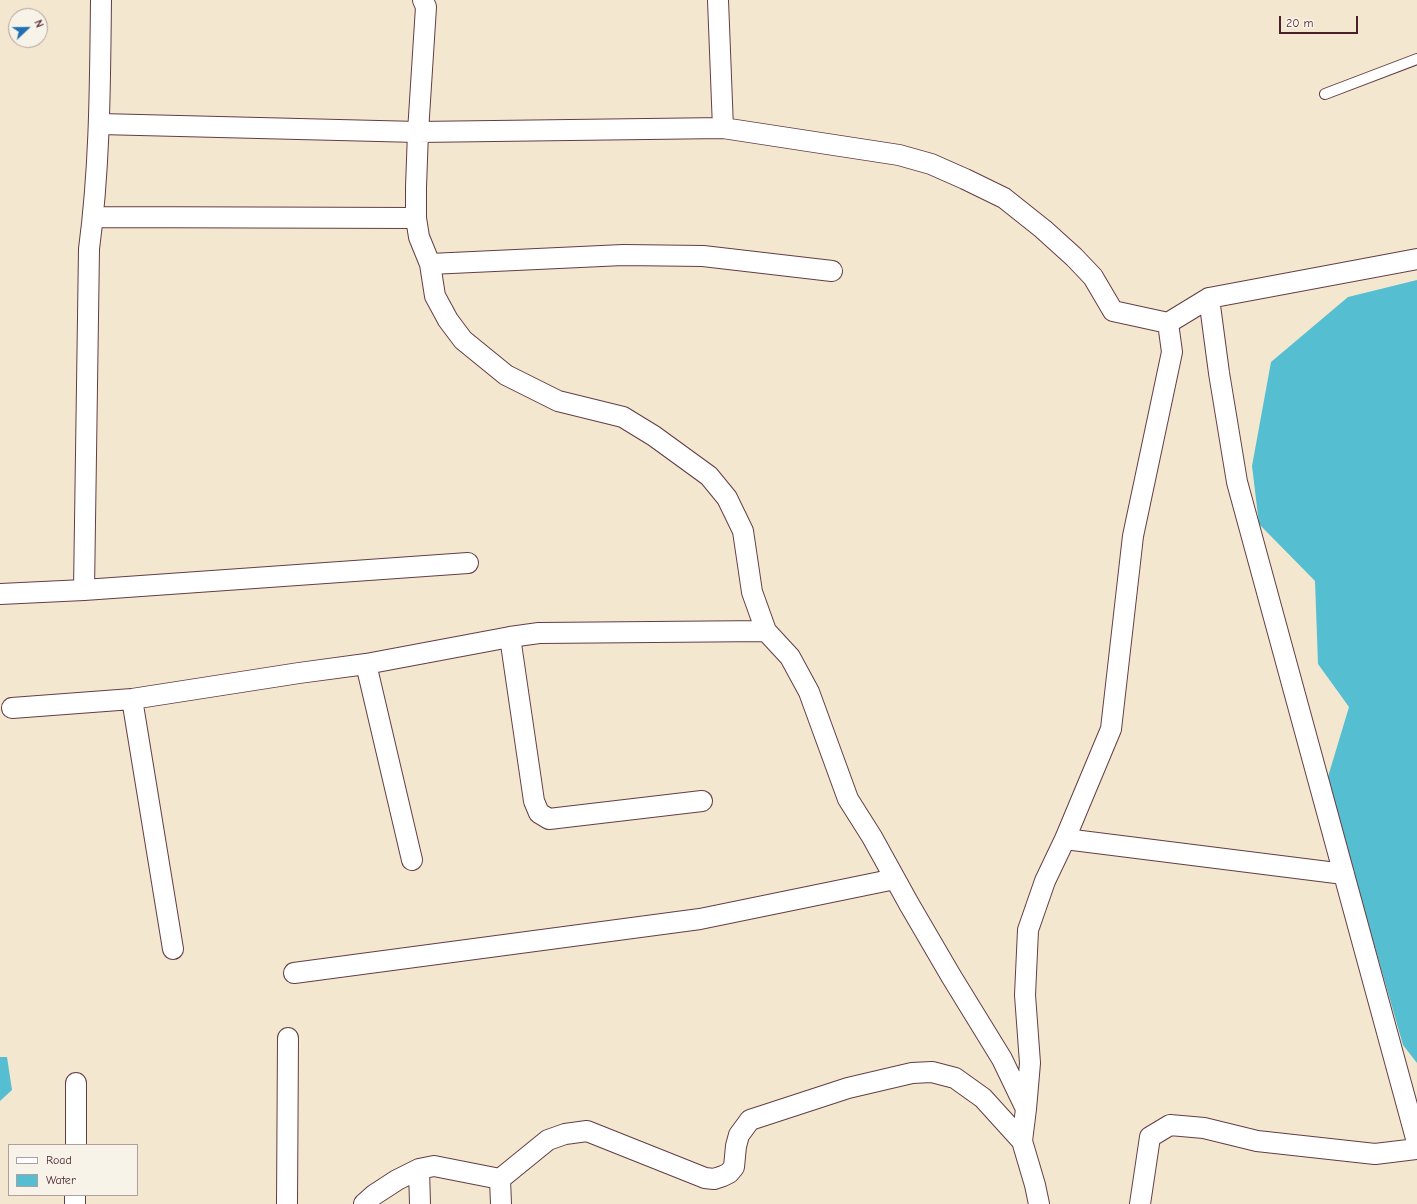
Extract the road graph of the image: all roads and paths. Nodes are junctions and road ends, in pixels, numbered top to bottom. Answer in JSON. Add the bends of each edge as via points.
{"nodes":[{"id":1,"x":102,"y":0,"type":"edge"},
{"id":2,"x":424,"y":0,"type":"edge"},
{"id":3,"x":718,"y":0,"type":"edge"},
{"id":4,"x":1417,"y":58,"type":"edge"},
{"id":5,"x":1325,"y":94,"type":"dead end"},
{"id":6,"x":100,"y":124,"type":"junction"},
{"id":7,"x":723,"y":128,"type":"junction"},
{"id":8,"x":418,"y":132,"type":"junction"},
{"id":9,"x":93,"y":216,"type":"junction"},
{"id":10,"x":416,"y":218,"type":"junction"},
{"id":11,"x":1417,"y":258,"type":"edge"},
{"id":12,"x":430,"y":264,"type":"junction"},
{"id":13,"x":832,"y":271,"type":"dead end"},
{"id":14,"x":1209,"y":298,"type":"junction"},
{"id":15,"x":1168,"y":322,"type":"junction"},
{"id":16,"x":468,"y":563,"type":"dead end"},
{"id":17,"x":84,"y":590,"type":"junction"},
{"id":18,"x":0,"y":594,"type":"edge"},
{"id":19,"x":766,"y":631,"type":"junction"},
{"id":20,"x":510,"y":637,"type":"junction"},
{"id":21,"x":366,"y":664,"type":"junction"},
{"id":22,"x":132,"y":699,"type":"junction"},
{"id":23,"x":12,"y":708,"type":"dead end"},
{"id":24,"x":702,"y":801,"type":"dead end"},
{"id":25,"x":1065,"y":839,"type":"junction"},
{"id":26,"x":412,"y":860,"type":"dead end"},
{"id":27,"x":1344,"y":874,"type":"junction"},
{"id":28,"x":895,"y":879,"type":"junction"},
{"id":29,"x":173,"y":948,"type":"dead end"},
{"id":30,"x":294,"y":973,"type":"dead end"},
{"id":31,"x":288,"y":1038,"type":"dead end"},
{"id":32,"x":76,"y":1083,"type":"dead end"},
{"id":33,"x":1026,"y":1109,"type":"junction"},
{"id":34,"x":1022,"y":1141,"type":"junction"},
{"id":35,"x":1417,"y":1142,"type":"edge"},
{"id":36,"x":76,"y":1144,"type":"edge"},
{"id":37,"x":1417,"y":1149,"type":"edge"},
{"id":38,"x":419,"y":1169,"type":"junction"},
{"id":39,"x":500,"y":1179,"type":"junction"},
{"id":40,"x":287,"y":1204,"type":"edge"},
{"id":41,"x":364,"y":1204,"type":"edge"},
{"id":42,"x":420,"y":1204,"type":"edge"},
{"id":43,"x":500,"y":1204,"type":"edge"},
{"id":44,"x":1039,"y":1204,"type":"edge"},
{"id":45,"x":1140,"y":1204,"type":"edge"}],
"edges":[{"from":1,"to":6,"type":"street"},
{"from":2,"to":8,"type":"street","via":[[426,7]]},
{"from":3,"to":7,"type":"street"},
{"from":4,"to":5,"type":"lane"},
{"from":6,"to":8,"type":"street"},
{"from":6,"to":9,"type":"street"},
{"from":7,"to":8,"type":"street"},
{"from":7,"to":15,"type":"street","via":[[899,155],[931,164],[1004,198],[1043,229],[1093,278],[1113,311]]},
{"from":8,"to":10,"type":"street"},
{"from":9,"to":10,"type":"street"},
{"from":9,"to":17,"type":"street","via":[[89,249]]},
{"from":10,"to":12,"type":"street","via":[[419,238]]},
{"from":11,"to":14,"type":"street"},
{"from":12,"to":13,"type":"street","via":[[623,255],[703,256]]},
{"from":12,"to":19,"type":"street","via":[[435,296],[448,320],[463,340],[506,375],[558,401],[623,417],[709,476],[727,498],[742,531],[752,592]]},
{"from":14,"to":15,"type":"street"},
{"from":14,"to":27,"type":"street","via":[[1237,482]]},
{"from":15,"to":25,"type":"street","via":[[1172,352],[1133,536],[1111,729]]},
{"from":16,"to":17,"type":"street"},
{"from":17,"to":18,"type":"street"},
{"from":19,"to":20,"type":"street","via":[[539,633]]},
{"from":19,"to":28,"type":"street","via":[[790,657],[809,692],[848,798]]},
{"from":20,"to":21,"type":"street"},
{"from":20,"to":24,"type":"street","via":[[534,801],[539,813],[549,819]]},
{"from":21,"to":22,"type":"street"},
{"from":21,"to":26,"type":"street"},
{"from":22,"to":23,"type":"street"},
{"from":22,"to":29,"type":"street"},
{"from":25,"to":27,"type":"street"},
{"from":25,"to":33,"type":"street","via":[[1045,881],[1028,930],[1025,996],[1030,1063]]},
{"from":27,"to":35,"type":"street"},
{"from":28,"to":30,"type":"street","via":[[700,919]]},
{"from":28,"to":33,"type":"street","via":[[950,976],[1002,1059]]},
{"from":31,"to":40,"type":"street"},
{"from":32,"to":36,"type":"street"},
{"from":33,"to":34,"type":"street"},
{"from":34,"to":39,"type":"street","via":[[983,1098],[955,1078],[932,1072],[912,1073],[848,1088],[750,1120],[739,1135],[734,1168],[714,1179],[705,1178],[587,1132],[565,1134],[548,1140]]},
{"from":34,"to":44,"type":"street"},
{"from":37,"to":45,"type":"street","via":[[1375,1154],[1257,1140],[1204,1128],[1170,1125],[1150,1137]]},
{"from":38,"to":39,"type":"street","via":[[434,1166]]},
{"from":38,"to":41,"type":"street","via":[[374,1195]]},
{"from":38,"to":42,"type":"street"},
{"from":39,"to":43,"type":"street"}]}
